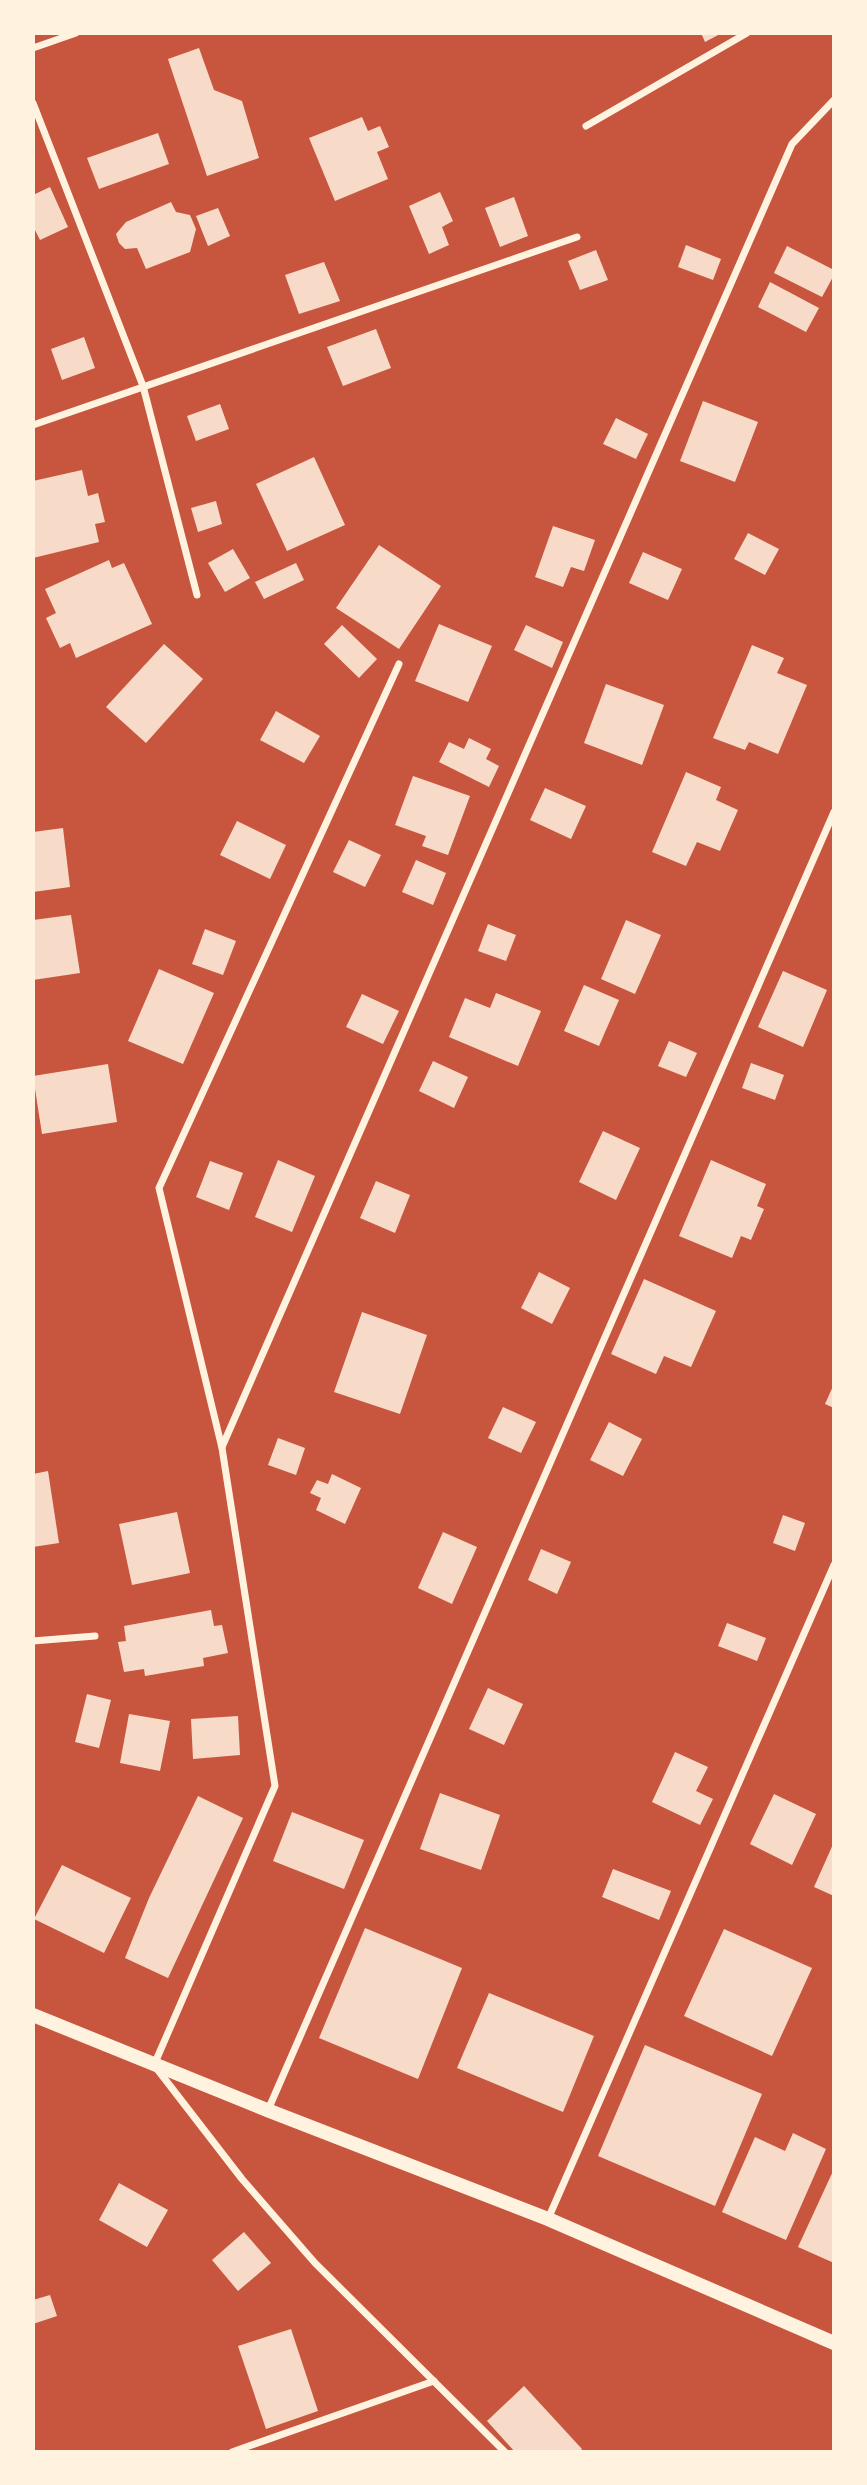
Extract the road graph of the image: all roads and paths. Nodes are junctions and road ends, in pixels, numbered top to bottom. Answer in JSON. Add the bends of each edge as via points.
{"nodes":[{"id":1,"x":76,"y":33,"type":"edge"},
{"id":2,"x":747,"y":33,"type":"edge"},
{"id":3,"x":33,"y":48,"type":"edge"},
{"id":4,"x":834,"y":100,"type":"edge"},
{"id":5,"x":33,"y":103,"type":"edge"},
{"id":6,"x":586,"y":126,"type":"dead end"},
{"id":7,"x":577,"y":237,"type":"dead end"},
{"id":8,"x":143,"y":387,"type":"junction"},
{"id":9,"x":33,"y":425,"type":"edge"},
{"id":10,"x":197,"y":595,"type":"dead end"},
{"id":11,"x":399,"y":664,"type":"dead end"},
{"id":12,"x":834,"y":812,"type":"edge"},
{"id":13,"x":222,"y":1448,"type":"junction"},
{"id":14,"x":834,"y":1565,"type":"edge"},
{"id":15,"x":95,"y":1636,"type":"dead end"},
{"id":16,"x":33,"y":1642,"type":"edge"},
{"id":17,"x":33,"y":2015,"type":"edge"},
{"id":18,"x":154,"y":2065,"type":"junction"},
{"id":19,"x":267,"y":2110,"type":"junction"},
{"id":20,"x":548,"y":2219,"type":"junction"},
{"id":21,"x":834,"y":2343,"type":"edge"},
{"id":22,"x":435,"y":2381,"type":"junction"},
{"id":23,"x":232,"y":2452,"type":"edge"},
{"id":24,"x":505,"y":2452,"type":"edge"}],
"edges":[{"from":1,"to":3,"type":"street"},
{"from":2,"to":6,"type":"street"},
{"from":4,"to":13,"type":"street","via":[[792,144]]},
{"from":5,"to":8,"type":"street"},
{"from":7,"to":8,"type":"street"},
{"from":8,"to":9,"type":"street"},
{"from":8,"to":10,"type":"street"},
{"from":11,"to":13,"type":"street","via":[[159,1188]]},
{"from":12,"to":19,"type":"street"},
{"from":13,"to":18,"type":"street","via":[[275,1786]]},
{"from":14,"to":20,"type":"street"},
{"from":15,"to":16,"type":"street"},
{"from":17,"to":18,"type":"main road"},
{"from":18,"to":19,"type":"main road"},
{"from":18,"to":22,"type":"street","via":[[242,2179],[315,2263]]},
{"from":19,"to":20,"type":"main road"},
{"from":20,"to":21,"type":"main road"},
{"from":22,"to":23,"type":"street"},
{"from":22,"to":24,"type":"street"}]}
